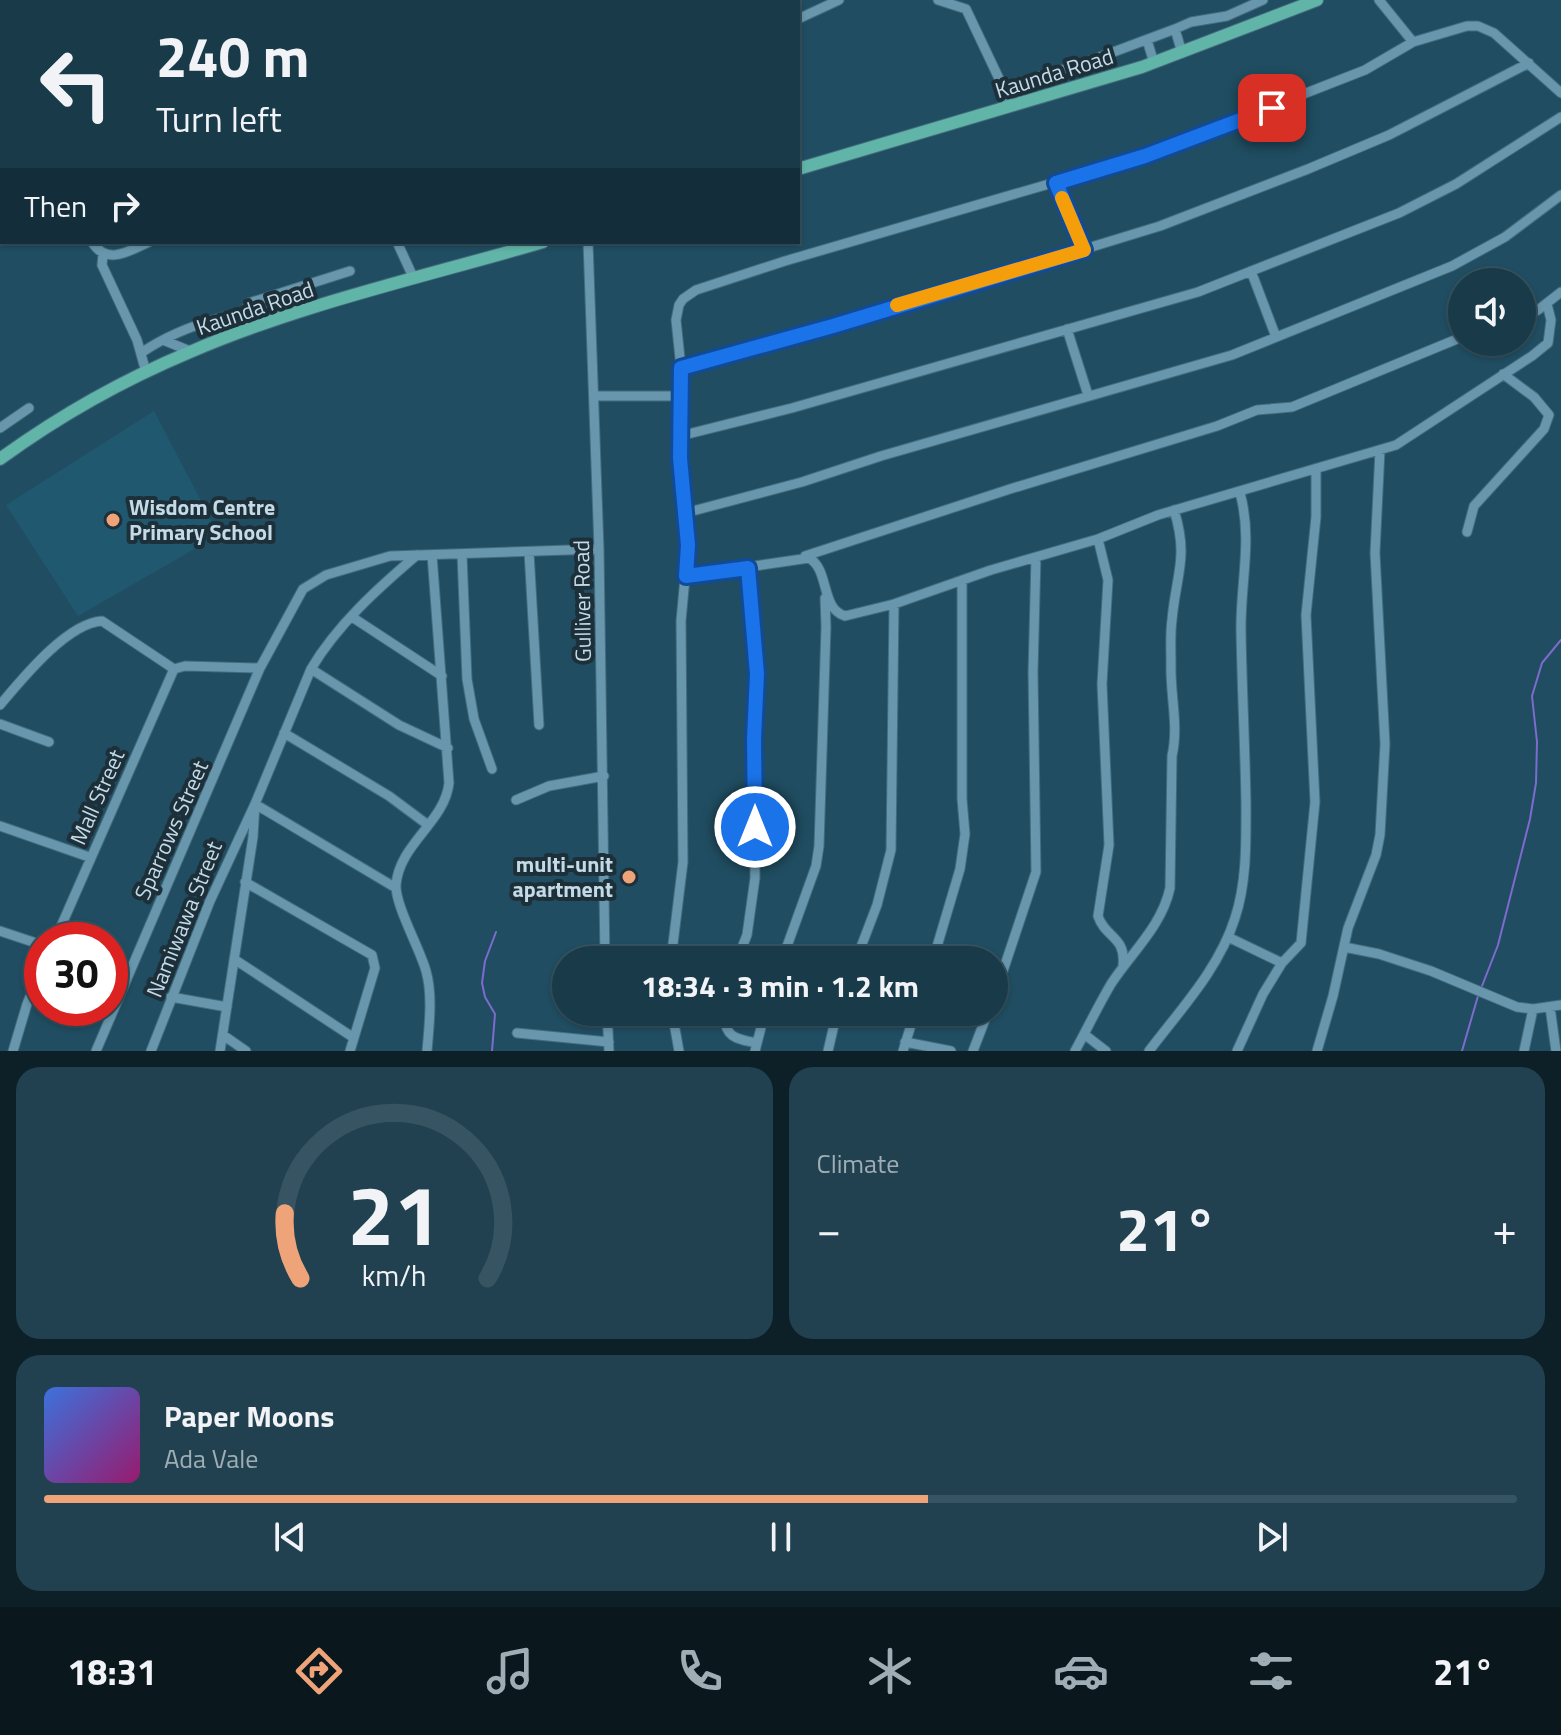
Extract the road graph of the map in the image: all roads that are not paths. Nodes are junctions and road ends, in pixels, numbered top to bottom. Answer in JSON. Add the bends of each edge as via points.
{"nodes":[{"id":1,"x":839,"y":0,"type":"edge"},
{"id":2,"x":938,"y":0,"type":"edge"},
{"id":3,"x":1263,"y":0,"type":"edge"},
{"id":4,"x":1317,"y":0,"type":"edge"},
{"id":5,"x":1379,"y":0,"type":"edge"},
{"id":6,"x":964,"y":3,"type":"edge"},
{"id":7,"x":1298,"y":4,"type":"edge"},
{"id":8,"x":800,"y":18,"type":"edge"},
{"id":9,"x":1175,"y":29,"type":"junction"},
{"id":10,"x":1147,"y":40,"type":"junction"},
{"id":11,"x":1413,"y":42,"type":"junction"},
{"id":12,"x":1182,"y":53,"type":"junction"},
{"id":13,"x":1154,"y":63,"type":"junction"},
{"id":14,"x":1529,"y":63,"type":"junction"},
{"id":15,"x":1003,"y":87,"type":"junction"},
{"id":16,"x":1561,"y":93,"type":"edge"},
{"id":17,"x":1009,"y":107,"type":"junction"},
{"id":18,"x":1561,"y":117,"type":"edge"},
{"id":19,"x":800,"y":168,"type":"edge"},
{"id":20,"x":1056,"y":183,"type":"junction"},
{"id":21,"x":1561,"y":195,"type":"edge"},
{"id":22,"x":94,"y":244,"type":"edge"},
{"id":23,"x":144,"y":244,"type":"edge"},
{"id":24,"x":398,"y":244,"type":"edge"},
{"id":25,"x":536,"y":244,"type":"edge"},
{"id":26,"x":588,"y":244,"type":"edge"},
{"id":27,"x":1084,"y":250,"type":"junction"},
{"id":28,"x":103,"y":254,"type":"junction"},
{"id":29,"x":350,"y":271,"type":"dead end"},
{"id":30,"x":1251,"y":271,"type":"junction"},
{"id":31,"x":414,"y":279,"type":"junction"},
{"id":32,"x":297,"y":288,"type":"junction"},
{"id":33,"x":1561,"y":292,"type":"edge"},
{"id":34,"x":1547,"y":304,"type":"junction"},
{"id":35,"x":1536,"y":310,"type":"edge"},
{"id":36,"x":305,"y":311,"type":"junction"},
{"id":37,"x":244,"y":313,"type":"junction"},
{"id":38,"x":1067,"y":329,"type":"junction"},
{"id":39,"x":189,"y":330,"type":"junction"},
{"id":40,"x":249,"y":330,"type":"junction"},
{"id":41,"x":1276,"y":337,"type":"junction"},
{"id":42,"x":163,"y":340,"type":"junction"},
{"id":43,"x":1448,"y":343,"type":"edge"},
{"id":44,"x":193,"y":350,"type":"junction"},
{"id":45,"x":141,"y":353,"type":"junction"},
{"id":46,"x":681,"y":368,"type":"junction"},
{"id":47,"x":146,"y":372,"type":"junction"},
{"id":48,"x":1503,"y":374,"type":"junction"},
{"id":49,"x":1088,"y":395,"type":"junction"},
{"id":50,"x":594,"y":396,"type":"junction"},
{"id":51,"x":679,"y":396,"type":"junction"},
{"id":52,"x":29,"y":408,"type":"dead end"},
{"id":53,"x":0,"y":428,"type":"edge"},
{"id":54,"x":680,"y":436,"type":"junction"},
{"id":55,"x":1380,"y":450,"type":"junction"},
{"id":56,"x":0,"y":459,"type":"edge"},
{"id":57,"x":1316,"y":469,"type":"junction"},
{"id":58,"x":1240,"y":493,"type":"junction"},
{"id":59,"x":1174,"y":510,"type":"junction"},
{"id":60,"x":685,"y":513,"type":"junction"},
{"id":61,"x":1467,"y":532,"type":"dead end"},
{"id":62,"x":1098,"y":539,"type":"junction"},
{"id":63,"x":599,"y":549,"type":"junction"},
{"id":64,"x":529,"y":552,"type":"junction"},
{"id":65,"x":417,"y":555,"type":"junction"},
{"id":66,"x":432,"y":555,"type":"junction"},
{"id":67,"x":462,"y":555,"type":"junction"},
{"id":68,"x":801,"y":557,"type":"junction"},
{"id":69,"x":1036,"y":557,"type":"junction"},
{"id":70,"x":748,"y":568,"type":"junction"},
{"id":71,"x":686,"y":576,"type":"junction"},
{"id":72,"x":823,"y":578,"type":"junction"},
{"id":73,"x":962,"y":580,"type":"junction"},
{"id":74,"x":894,"y":604,"type":"junction"},
{"id":75,"x":352,"y":617,"type":"junction"},
{"id":76,"x":260,"y":668,"type":"junction"},
{"id":77,"x":174,"y":669,"type":"junction"},
{"id":78,"x":311,"y":669,"type":"junction"},
{"id":79,"x":442,"y":676,"type":"junction"},
{"id":80,"x":0,"y":705,"type":"edge"},
{"id":81,"x":0,"y":724,"type":"edge"},
{"id":82,"x":539,"y":725,"type":"dead end"},
{"id":83,"x":284,"y":733,"type":"junction"},
{"id":84,"x":49,"y":742,"type":"dead end"},
{"id":85,"x":448,"y":748,"type":"junction"},
{"id":86,"x":492,"y":769,"type":"dead end"},
{"id":87,"x":604,"y":776,"type":"junction"},
{"id":88,"x":516,"y":800,"type":"dead end"},
{"id":89,"x":255,"y":804,"type":"junction"},
{"id":90,"x":428,"y":825,"type":"junction"},
{"id":91,"x":0,"y":826,"type":"edge"},
{"id":92,"x":89,"y":857,"type":"junction"},
{"id":93,"x":245,"y":882,"type":"junction"},
{"id":94,"x":396,"y":888,"type":"junction"},
{"id":95,"x":62,"y":922,"type":"edge"},
{"id":96,"x":0,"y":931,"type":"edge"},
{"id":97,"x":1228,"y":937,"type":"junction"},
{"id":98,"x":24,"y":939,"type":"edge"},
{"id":99,"x":605,"y":946,"type":"edge"},
{"id":100,"x":673,"y":946,"type":"edge"},
{"id":101,"x":743,"y":946,"type":"edge"},
{"id":102,"x":787,"y":946,"type":"edge"},
{"id":103,"x":861,"y":946,"type":"edge"},
{"id":104,"x":937,"y":946,"type":"edge"},
{"id":105,"x":1344,"y":947,"type":"junction"},
{"id":106,"x":1008,"y":956,"type":"edge"},
{"id":107,"x":234,"y":959,"type":"junction"},
{"id":108,"x":1282,"y":963,"type":"junction"},
{"id":109,"x":1122,"y":968,"type":"junction"},
{"id":110,"x":171,"y":997,"type":"junction"},
{"id":111,"x":1556,"y":1006,"type":"edge"},
{"id":112,"x":227,"y":1007,"type":"junction"},
{"id":113,"x":1533,"y":1009,"type":"junction"},
{"id":114,"x":24,"y":1014,"type":"edge"},
{"id":115,"x":608,"y":1026,"type":"edge"},
{"id":116,"x":675,"y":1026,"type":"edge"},
{"id":117,"x":725,"y":1026,"type":"edge"},
{"id":118,"x":761,"y":1026,"type":"edge"},
{"id":119,"x":834,"y":1026,"type":"edge"},
{"id":120,"x":911,"y":1026,"type":"edge"},
{"id":121,"x":983,"y":1026,"type":"edge"},
{"id":122,"x":517,"y":1033,"type":"dead end"},
{"id":123,"x":1084,"y":1034,"type":"junction"},
{"id":124,"x":223,"y":1035,"type":"junction"},
{"id":125,"x":354,"y":1038,"type":"junction"},
{"id":126,"x":609,"y":1046,"type":"edge"},
{"id":127,"x":756,"y":1047,"type":"edge"},
{"id":128,"x":904,"y":1047,"type":"edge"},
{"id":129,"x":13,"y":1051,"type":"edge"},
{"id":130,"x":96,"y":1051,"type":"edge"},
{"id":131,"x":151,"y":1051,"type":"edge"},
{"id":132,"x":220,"y":1051,"type":"edge"},
{"id":133,"x":246,"y":1051,"type":"edge"},
{"id":134,"x":350,"y":1051,"type":"edge"},
{"id":135,"x":427,"y":1051,"type":"edge"},
{"id":136,"x":679,"y":1051,"type":"edge"},
{"id":137,"x":828,"y":1051,"type":"edge"},
{"id":138,"x":951,"y":1051,"type":"edge"},
{"id":139,"x":973,"y":1051,"type":"edge"},
{"id":140,"x":1075,"y":1051,"type":"edge"},
{"id":141,"x":1106,"y":1051,"type":"edge"},
{"id":142,"x":1149,"y":1051,"type":"edge"},
{"id":143,"x":1237,"y":1051,"type":"edge"},
{"id":144,"x":1317,"y":1051,"type":"edge"},
{"id":145,"x":1524,"y":1051,"type":"edge"},
{"id":146,"x":1556,"y":1051,"type":"edge"}],
"edges":[{"from":1,"to":8,"type":"street"},
{"from":2,"to":6,"type":"street"},
{"from":3,"to":9,"type":"street"},
{"from":4,"to":7,"type":"main road","name":"Kaunda Road"},
{"from":5,"to":11,"type":"street"},
{"from":6,"to":15,"type":"street"},
{"from":7,"to":12,"type":"main road","name":"Kaunda Road"},
{"from":9,"to":10,"type":"street"},
{"from":9,"to":12,"type":"street"},
{"from":10,"to":13,"type":"street"},
{"from":10,"to":15,"type":"street"},
{"from":11,"to":14,"type":"street","via":[[1478,26]]},
{"from":11,"to":20,"type":"street","via":[[1326,87],[1145,156]]},
{"from":12,"to":13,"type":"main road","name":"Kaunda Road"},
{"from":13,"to":17,"type":"main road","name":"Kaunda Road"},
{"from":14,"to":16,"type":"street"},
{"from":14,"to":27,"type":"street","via":[[1429,116],[1308,169]]},
{"from":15,"to":17,"type":"street"},
{"from":17,"to":19,"type":"main road","name":"Kaunda Road"},
{"from":18,"to":30,"type":"street","via":[[1456,184],[1399,213]]},
{"from":20,"to":27,"type":"street"},
{"from":20,"to":46,"type":"street","via":[[696,290],[677,312]]},
{"from":21,"to":41,"type":"street","via":[[1472,256]]},
{"from":22,"to":28,"type":"street"},
{"from":23,"to":28,"type":"street","via":[[121,254]]},
{"from":24,"to":31,"type":"street"},
{"from":25,"to":31,"type":"main road","name":"Kaunda Road"},
{"from":26,"to":50,"type":"street","name":"Gulliver Road"},
{"from":27,"to":46,"type":"street"},
{"from":28,"to":45,"type":"street","via":[[102,265]]},
{"from":29,"to":32,"type":"street"},
{"from":30,"to":38,"type":"street","via":[[1198,292]]},
{"from":30,"to":41,"type":"street"},
{"from":31,"to":36,"type":"main road","name":"Kaunda Road"},
{"from":32,"to":36,"type":"street"},
{"from":32,"to":37,"type":"street","via":[[249,303]]},
{"from":33,"to":34,"type":"street"},
{"from":34,"to":35,"type":"street"},
{"from":34,"to":48,"type":"street","via":[[1548,343]]},
{"from":36,"to":37,"type":"street"},
{"from":36,"to":40,"type":"main road","name":"Kaunda Road"},
{"from":37,"to":39,"type":"street"},
{"from":37,"to":40,"type":"street"},
{"from":38,"to":49,"type":"street"},
{"from":38,"to":54,"type":"street"},
{"from":39,"to":42,"type":"street"},
{"from":39,"to":44,"type":"street"},
{"from":40,"to":44,"type":"main road","name":"Kaunda Road"},
{"from":41,"to":49,"type":"street","via":[[1211,363]]},
{"from":42,"to":44,"type":"street"},
{"from":42,"to":45,"type":"street"},
{"from":43,"to":68,"type":"street","via":[[1292,407],[1257,410]]},
{"from":44,"to":47,"type":"main road","name":"Kaunda Road"},
{"from":45,"to":47,"type":"street"},
{"from":46,"to":51,"type":"street"},
{"from":47,"to":56,"type":"main road","name":"Kaunda Road","via":[[39,431]]},
{"from":48,"to":55,"type":"street","via":[[1407,439]]},
{"from":48,"to":61,"type":"street","via":[[1549,415],[1544,429],[1474,506]]},
{"from":49,"to":60,"type":"street"},
{"from":50,"to":51,"type":"street"},
{"from":50,"to":63,"type":"street","name":"Gulliver Road"},
{"from":51,"to":54,"type":"street"},
{"from":52,"to":53,"type":"street"},
{"from":54,"to":60,"type":"street"},
{"from":55,"to":57,"type":"street"},
{"from":55,"to":105,"type":"street","via":[[1375,553],[1385,744],[1380,835]]},
{"from":57,"to":58,"type":"street"},
{"from":57,"to":108,"type":"street","via":[[1306,615],[1315,813],[1301,943]]},
{"from":58,"to":59,"type":"street"},
{"from":58,"to":97,"type":"street","via":[[1247,517],[1241,628],[1246,848]]},
{"from":59,"to":62,"type":"street"},
{"from":59,"to":109,"type":"street","via":[[1182,552],[1170,668],[1175,742],[1170,888],[1154,925]]},
{"from":60,"to":71,"type":"street"},
{"from":62,"to":69,"type":"street"},
{"from":62,"to":109,"type":"street","via":[[1108,580],[1102,684],[1109,845],[1098,916],[1123,948]]},
{"from":63,"to":64,"type":"street","name":"Sparrows Street"},
{"from":63,"to":87,"type":"street","name":"Gulliver Road"},
{"from":64,"to":67,"type":"street","name":"Sparrows Street"},
{"from":64,"to":82,"type":"street"},
{"from":65,"to":66,"type":"street","name":"Sparrows Street"},
{"from":65,"to":75,"type":"street"},
{"from":65,"to":76,"type":"street","name":"Sparrows Street","via":[[390,556],[312,581],[296,599]]},
{"from":66,"to":67,"type":"street","name":"Sparrows Street"},
{"from":66,"to":79,"type":"street"},
{"from":67,"to":86,"type":"street","via":[[467,679]]},
{"from":68,"to":70,"type":"street"},
{"from":68,"to":72,"type":"street","via":[[816,563]]},
{"from":69,"to":73,"type":"street"},
{"from":69,"to":106,"type":"street","via":[[1036,872]]},
{"from":70,"to":71,"type":"street"},
{"from":70,"to":101,"type":"street","via":[[757,674],[755,878]]},
{"from":71,"to":100,"type":"street","via":[[681,621],[683,862]]},
{"from":72,"to":74,"type":"street","via":[[840,615]]},
{"from":72,"to":102,"type":"street","via":[[821,834],[816,866]]},
{"from":73,"to":74,"type":"street"},
{"from":73,"to":104,"type":"street","via":[[965,834]]},
{"from":74,"to":103,"type":"street","via":[[891,850]]},
{"from":75,"to":78,"type":"street"},
{"from":75,"to":79,"type":"street"},
{"from":76,"to":77,"type":"street"},
{"from":76,"to":130,"type":"street","name":"Sparrows Street"},
{"from":77,"to":80,"type":"street","via":[[102,621],[92,622],[34,667]]},
{"from":77,"to":92,"type":"street","name":"Mall Street"},
{"from":78,"to":83,"type":"street"},
{"from":78,"to":85,"type":"street","via":[[399,725]]},
{"from":79,"to":85,"type":"street"},
{"from":81,"to":84,"type":"street"},
{"from":83,"to":89,"type":"street"},
{"from":83,"to":90,"type":"street"},
{"from":85,"to":90,"type":"street","via":[[448,796]]},
{"from":87,"to":88,"type":"street","via":[[549,786]]},
{"from":87,"to":99,"type":"street","name":"Gulliver Road"},
{"from":89,"to":93,"type":"street"},
{"from":89,"to":94,"type":"street"},
{"from":89,"to":110,"type":"street","name":"Namiwawa Street"},
{"from":90,"to":94,"type":"street","via":[[400,869]]},
{"from":91,"to":92,"type":"street"},
{"from":92,"to":95,"type":"street","name":"Mall Street"},
{"from":93,"to":107,"type":"street"},
{"from":93,"to":125,"type":"street","via":[[372,955],[375,968]]},
{"from":94,"to":135,"type":"street","via":[[427,974]]},
{"from":96,"to":98,"type":"street"},
{"from":97,"to":108,"type":"street"},
{"from":97,"to":142,"type":"street"},
{"from":105,"to":113,"type":"street","via":[[1431,971]]},
{"from":105,"to":144,"type":"street"},
{"from":107,"to":112,"type":"street"},
{"from":107,"to":125,"type":"street"},
{"from":108,"to":143,"type":"street"},
{"from":109,"to":123,"type":"street"},
{"from":110,"to":112,"type":"street"},
{"from":110,"to":131,"type":"street","name":"Namiwawa Street"},
{"from":111,"to":113,"type":"street"},
{"from":111,"to":146,"type":"street"},
{"from":112,"to":124,"type":"street"},
{"from":113,"to":145,"type":"street"},
{"from":114,"to":129,"type":"street"},
{"from":115,"to":126,"type":"street"},
{"from":116,"to":136,"type":"street"},
{"from":117,"to":127,"type":"street","via":[[731,1038]]},
{"from":118,"to":127,"type":"street"},
{"from":119,"to":137,"type":"street"},
{"from":120,"to":128,"type":"street"},
{"from":121,"to":139,"type":"street"},
{"from":122,"to":126,"type":"street"},
{"from":123,"to":140,"type":"street"},
{"from":123,"to":141,"type":"street"},
{"from":124,"to":132,"type":"street"},
{"from":124,"to":133,"type":"street"},
{"from":125,"to":134,"type":"street"},
{"from":128,"to":138,"type":"street"}]}
